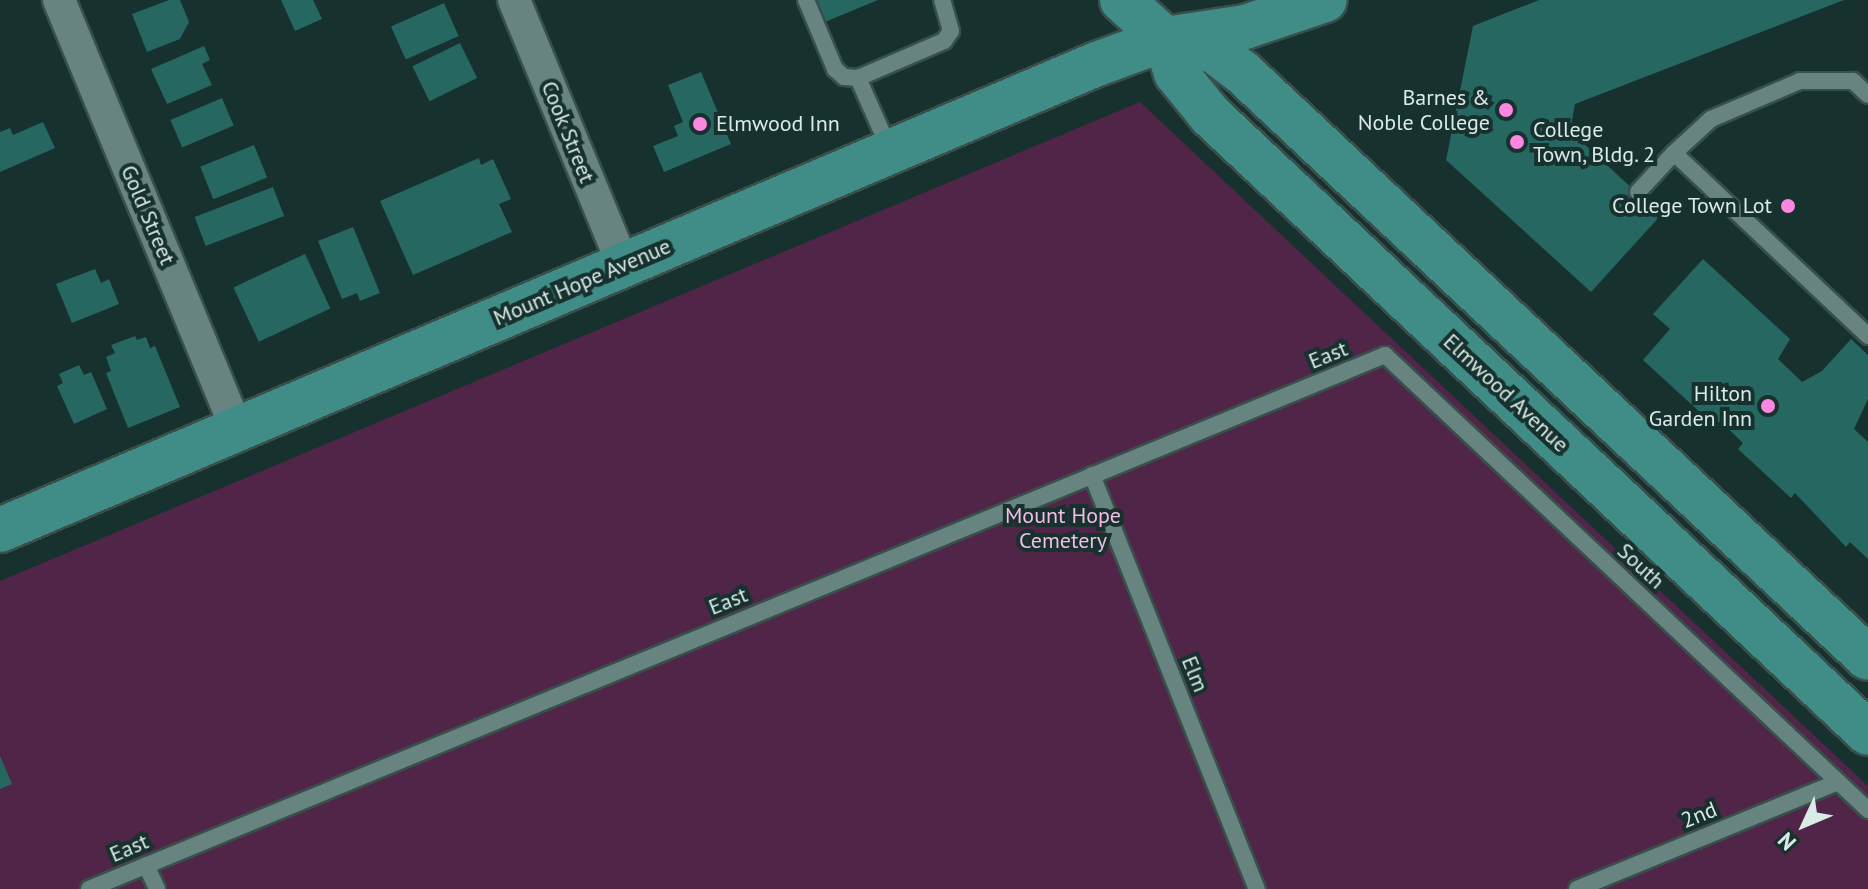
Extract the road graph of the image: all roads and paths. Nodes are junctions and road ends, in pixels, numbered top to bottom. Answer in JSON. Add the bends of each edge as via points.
{"nodes":[{"id":1,"x":59,"y":0,"type":"edge"},
{"id":2,"x":514,"y":0,"type":"edge"},
{"id":3,"x":806,"y":0,"type":"edge"},
{"id":4,"x":942,"y":0,"type":"edge"},
{"id":5,"x":1122,"y":0,"type":"edge"},
{"id":6,"x":1210,"y":0,"type":"edge"},
{"id":7,"x":1325,"y":0,"type":"edge"},
{"id":8,"x":1165,"y":39,"type":"junction"},
{"id":9,"x":858,"y":78,"type":"junction"},
{"id":10,"x":1868,"y":95,"type":"edge"},
{"id":11,"x":1674,"y":153,"type":"junction"},
{"id":12,"x":891,"y":154,"type":"junction"},
{"id":13,"x":1638,"y":192,"type":"dead end"},
{"id":14,"x":623,"y":264,"type":"junction"},
{"id":15,"x":1868,"y":336,"type":"edge"},
{"id":16,"x":1385,"y":355,"type":"joint"},
{"id":17,"x":237,"y":430,"type":"junction"},
{"id":18,"x":1092,"y":475,"type":"junction"},
{"id":19,"x":0,"y":530,"type":"edge"},
{"id":20,"x":1868,"y":658,"type":"edge"},
{"id":21,"x":1868,"y":733,"type":"edge"},
{"id":22,"x":1838,"y":782,"type":"junction"},
{"id":23,"x":1868,"y":810,"type":"edge"},
{"id":24,"x":146,"y":865,"type":"junction"},
{"id":25,"x":89,"y":889,"type":"edge"},
{"id":26,"x":157,"y":889,"type":"edge"},
{"id":27,"x":1257,"y":889,"type":"edge"},
{"id":28,"x":1577,"y":889,"type":"edge"}],
"edges":[{"from":1,"to":17,"type":"street","name":"Gold Street"},
{"from":2,"to":14,"type":"street","name":"Cook Street"},
{"from":3,"to":9,"type":"lane","via":[[835,69],[844,77]]},
{"from":4,"to":9,"type":"lane","via":[[951,31],[944,41]]},
{"from":5,"to":8,"type":"main road","name":"Elmwood Avenue"},
{"from":6,"to":8,"type":"main road","name":"Mount Hope Avenue"},
{"from":7,"to":8,"type":"main road","name":"Mount Hope Avenue","via":[[1245,27]]},
{"from":8,"to":12,"type":"main road","name":"Mount Hope Avenue"},
{"from":8,"to":20,"type":"main road","name":"Elmwood Avenue","via":[[1214,51],[1242,72]]},
{"from":8,"to":21,"type":"main road","name":"Elmwood Avenue","via":[[1176,73],[1211,116]]},
{"from":9,"to":12,"type":"lane"},
{"from":10,"to":11,"type":"lane","via":[[1853,81],[1800,81],[1711,119]]},
{"from":11,"to":13,"type":"lane"},
{"from":11,"to":15,"type":"lane"},
{"from":12,"to":14,"type":"main road","name":"Mount Hope Avenue"},
{"from":14,"to":17,"type":"main road","name":"Mount Hope Avenue"},
{"from":16,"to":18,"type":"lane","name":"East"},
{"from":16,"to":22,"type":"lane","name":"South"},
{"from":17,"to":19,"type":"main road","name":"Mount Hope Avenue"},
{"from":18,"to":24,"type":"lane","name":"East"},
{"from":18,"to":27,"type":"lane","name":"Elm"},
{"from":22,"to":23,"type":"lane","name":"South"},
{"from":22,"to":28,"type":"lane","name":"2nd"},
{"from":24,"to":25,"type":"lane","name":"East"},
{"from":24,"to":26,"type":"lane"}]}
